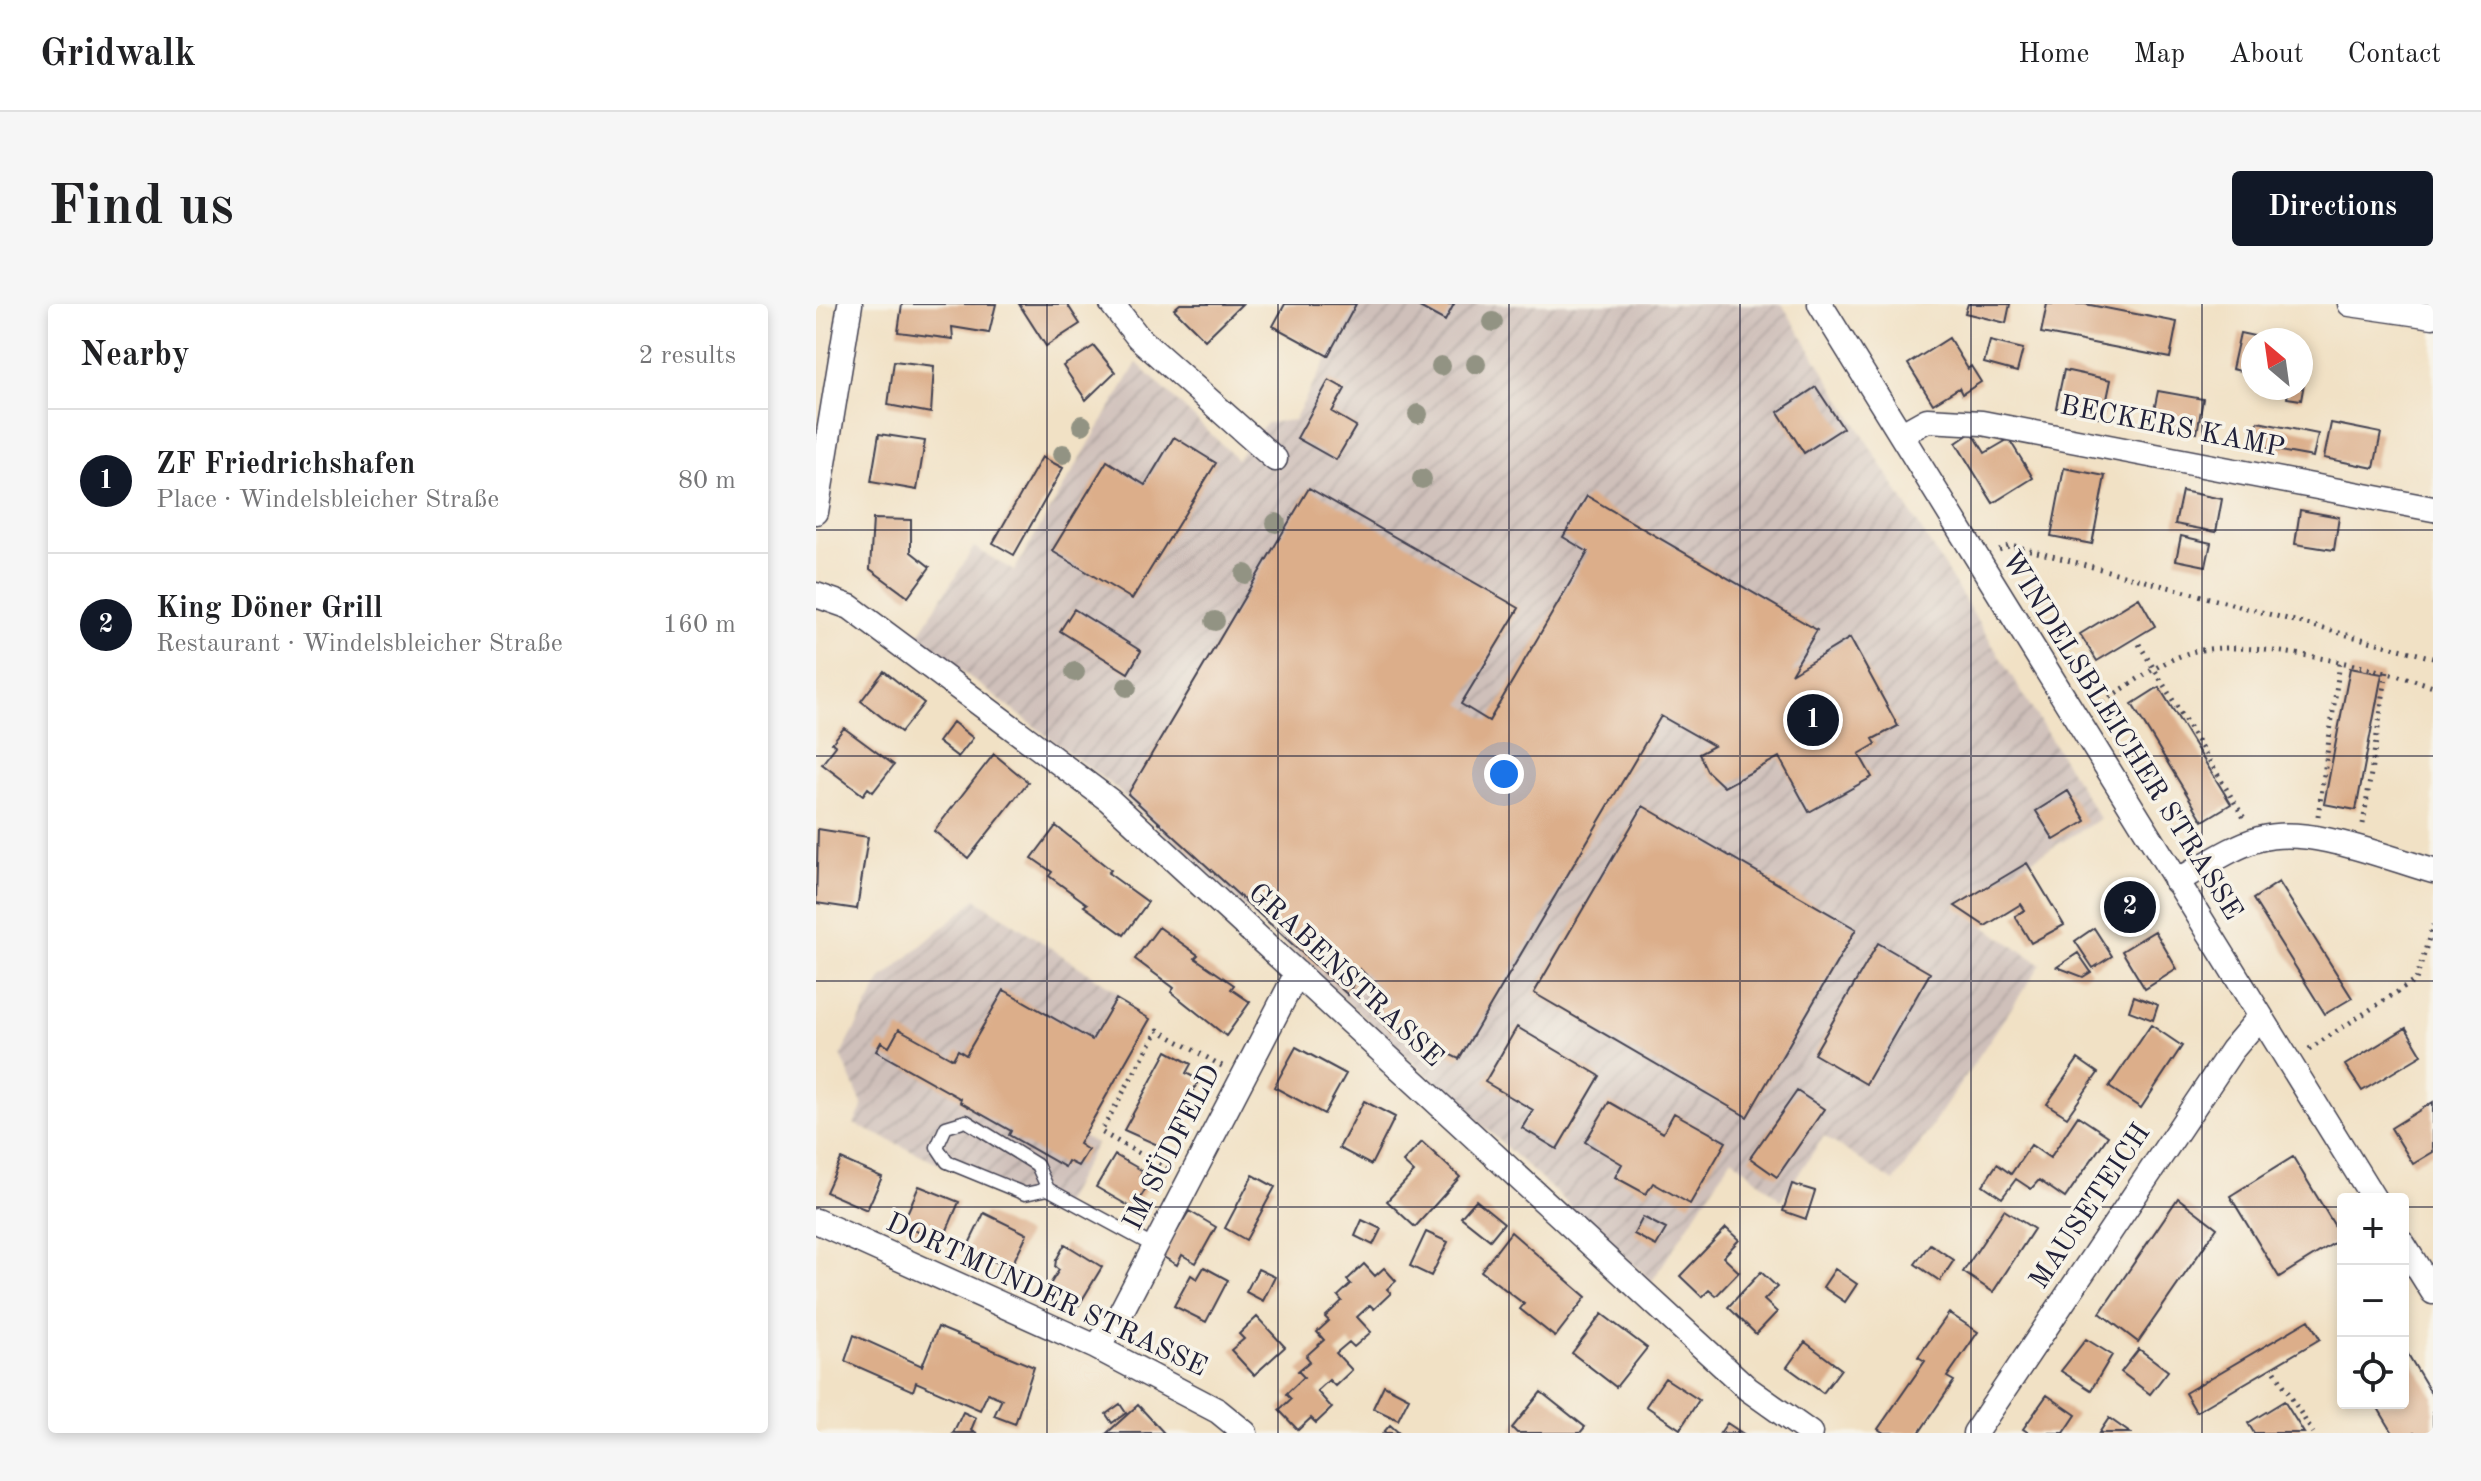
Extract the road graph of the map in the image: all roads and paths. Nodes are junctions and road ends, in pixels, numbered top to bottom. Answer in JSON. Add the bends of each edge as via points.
{"nodes":[{"id":1,"x":850,"y":304,"type":"edge"},
{"id":2,"x":1112,"y":304,"type":"edge"},
{"id":3,"x":1820,"y":304,"type":"edge"},
{"id":4,"x":2350,"y":304,"type":"edge"},
{"id":5,"x":2433,"y":316,"type":"edge"},
{"id":6,"x":1902,"y":434,"type":"junction"},
{"id":7,"x":1275,"y":459,"type":"dead end"},
{"id":8,"x":2433,"y":509,"type":"edge"},
{"id":9,"x":816,"y":512,"type":"edge"},
{"id":10,"x":1976,"y":558,"type":"junction"},
{"id":11,"x":816,"y":595,"type":"edge"},
{"id":12,"x":2139,"y":644,"type":"dead end"},
{"id":13,"x":2433,"y":658,"type":"edge"},
{"id":14,"x":2340,"y":663,"type":"junction"},
{"id":15,"x":2157,"y":670,"type":"junction"},
{"id":16,"x":2387,"y":671,"type":"junction"},
{"id":17,"x":2433,"y":686,"type":"edge"},
{"id":18,"x":2091,"y":709,"type":"dead end"},
{"id":19,"x":2257,"y":839,"type":"junction"},
{"id":20,"x":2314,"y":839,"type":"junction"},
{"id":21,"x":2359,"y":849,"type":"junction"},
{"id":22,"x":2433,"y":871,"type":"edge"},
{"id":23,"x":2176,"y":881,"type":"junction"},
{"id":24,"x":2433,"y":925,"type":"edge"},
{"id":25,"x":1297,"y":973,"type":"junction"},
{"id":26,"x":2260,"y":1017,"type":"junction"},
{"id":27,"x":2305,"y":1052,"type":"dead end"},
{"id":28,"x":1243,"y":1078,"type":"junction"},
{"id":29,"x":1189,"y":1181,"type":"junction"},
{"id":30,"x":1048,"y":1189,"type":"junction"},
{"id":31,"x":2370,"y":1193,"type":"edge"},
{"id":32,"x":816,"y":1221,"type":"edge"},
{"id":33,"x":1155,"y":1247,"type":"junction"},
{"id":34,"x":2409,"y":1254,"type":"edge"},
{"id":35,"x":2433,"y":1292,"type":"edge"},
{"id":36,"x":1096,"y":1347,"type":"junction"},
{"id":37,"x":2275,"y":1371,"type":"dead end"},
{"id":38,"x":1245,"y":1433,"type":"edge"},
{"id":39,"x":1810,"y":1433,"type":"edge"},
{"id":40,"x":1975,"y":1433,"type":"edge"},
{"id":41,"x":2313,"y":1433,"type":"edge"}],
"edges":[{"from":1,"to":9,"type":"street"},
{"from":2,"to":7,"type":"street","via":[[1138,337]]},
{"from":3,"to":6,"type":"street","name":"WINDELSBLEICHER STRASSE"},
{"from":4,"to":5,"type":"street"},
{"from":6,"to":8,"type":"street","name":"BECKERS KAMP","via":[[1927,420],[1982,423]]},
{"from":6,"to":10,"type":"street","name":"WINDELSBLEICHER STRASSE"},
{"from":10,"to":13,"type":"path","via":[[2011,545]]},
{"from":10,"to":23,"type":"street","name":"WINDELSBLEICHER STRASSE"},
{"from":11,"to":25,"type":"street","name":"GRABENSTRASSE","via":[[850,607],[1109,800]]},
{"from":12,"to":15,"type":"path"},
{"from":14,"to":15,"type":"path","via":[[2226,646],[2190,652]]},
{"from":14,"to":16,"type":"path"},
{"from":14,"to":20,"type":"path"},
{"from":15,"to":18,"type":"path"},
{"from":15,"to":19,"type":"path"},
{"from":16,"to":17,"type":"path"},
{"from":16,"to":21,"type":"path"},
{"from":19,"to":20,"type":"street"},
{"from":19,"to":23,"type":"street"},
{"from":20,"to":21,"type":"street"},
{"from":21,"to":22,"type":"street"},
{"from":23,"to":26,"type":"street","name":"WINDELSBLEICHER STRASSE"},
{"from":24,"to":27,"type":"path","via":[[2416,980]]},
{"from":25,"to":28,"type":"street","name":"IM SÜDFELD"},
{"from":25,"to":39,"type":"street","name":"GRABENSTRASSE","via":[[1748,1389]]},
{"from":26,"to":31,"type":"street","name":"WINDELSBLEICHER STRASSE"},
{"from":26,"to":40,"type":"street","name":"MAUSETEICH","via":[[2232,1050]]},
{"from":28,"to":29,"type":"street","name":"IM SÜDFELD"},
{"from":28,"to":29,"type":"path","via":[[1158,1030],[1101,1132]]},
{"from":29,"to":33,"type":"street","name":"IM SÜDFELD"},
{"from":30,"to":30,"type":"lane","via":[[1025,1194],[947,1162],[937,1147],[946,1127],[966,1121],[1037,1165]]},
{"from":30,"to":33,"type":"lane"},
{"from":32,"to":36,"type":"street","name":"DORTMUNDER STRASSE"},
{"from":33,"to":36,"type":"street","name":"IM SÜDFELD","via":[[1119,1316]]},
{"from":34,"to":35,"type":"street"},
{"from":36,"to":38,"type":"street","name":"DORTMUNDER STRASSE","via":[[1218,1411]]},
{"from":37,"to":41,"type":"path"}]}
